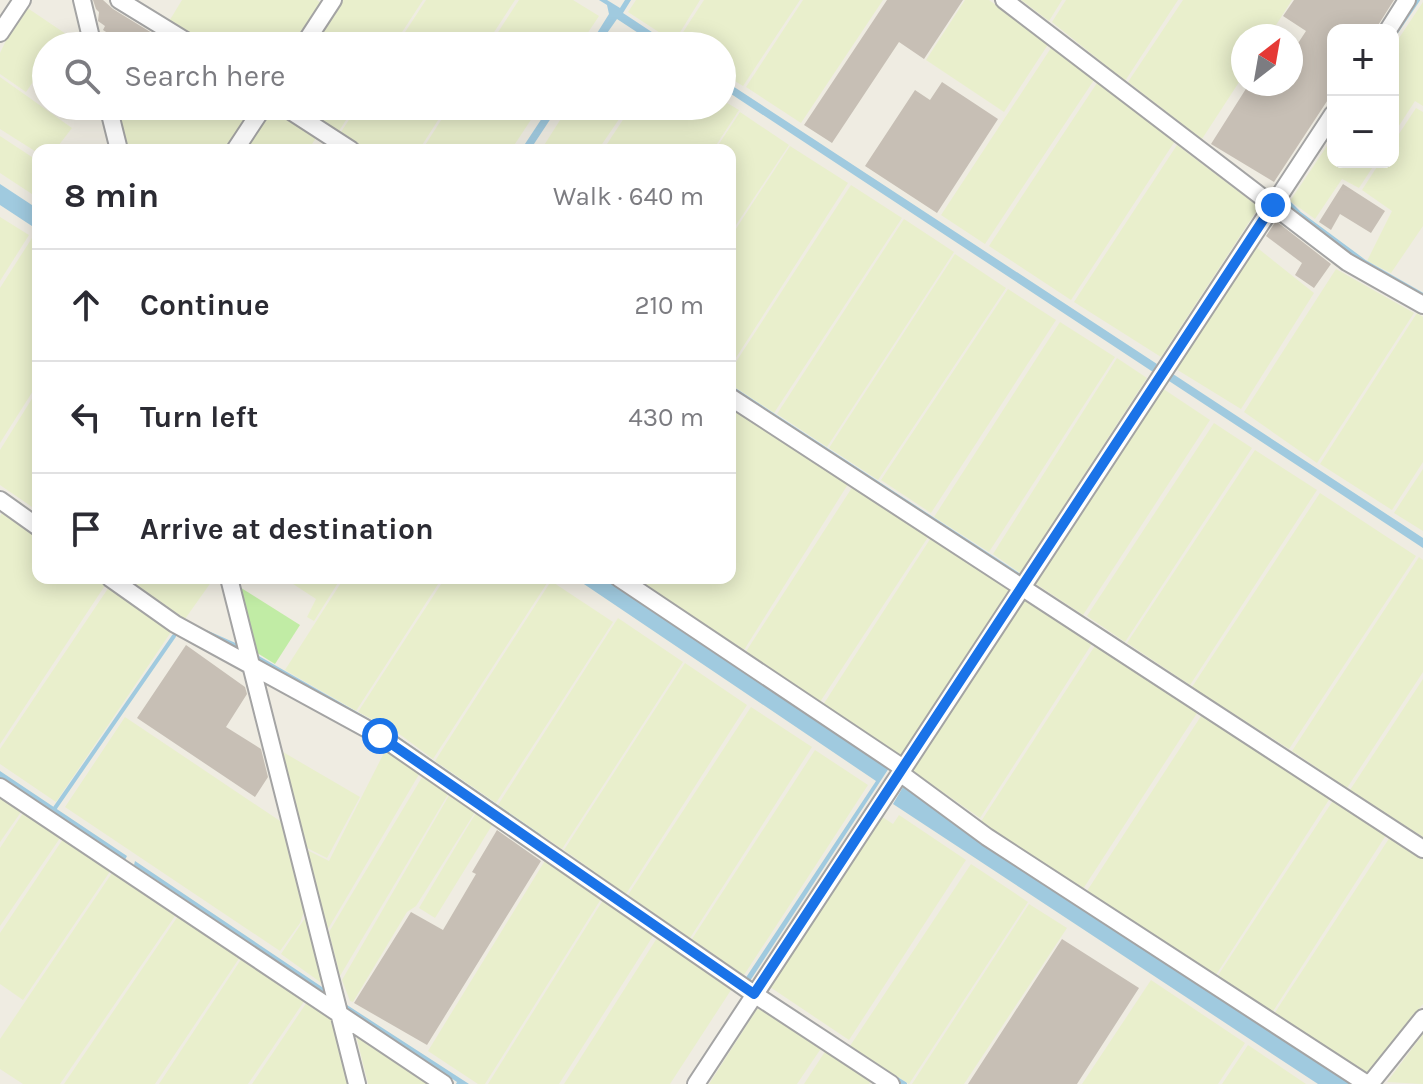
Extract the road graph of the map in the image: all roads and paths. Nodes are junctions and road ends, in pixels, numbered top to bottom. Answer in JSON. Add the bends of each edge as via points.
{"nodes":[{"id":1,"x":22,"y":0,"type":"edge"},
{"id":2,"x":82,"y":0,"type":"edge"},
{"id":3,"x":119,"y":0,"type":"edge"},
{"id":4,"x":333,"y":0,"type":"edge"},
{"id":5,"x":1004,"y":0,"type":"edge"},
{"id":6,"x":1407,"y":0,"type":"edge"},
{"id":7,"x":1392,"y":24,"type":"edge"},
{"id":8,"x":90,"y":32,"type":"edge"},
{"id":9,"x":171,"y":32,"type":"edge"},
{"id":10,"x":312,"y":32,"type":"edge"},
{"id":11,"x":0,"y":33,"type":"edge"},
{"id":12,"x":112,"y":120,"type":"edge"},
{"id":13,"x":255,"y":120,"type":"edge"},
{"id":14,"x":305,"y":120,"type":"edge"},
{"id":15,"x":1327,"y":123,"type":"edge"},
{"id":16,"x":118,"y":144,"type":"edge"},
{"id":17,"x":239,"y":144,"type":"edge"},
{"id":18,"x":342,"y":144,"type":"edge"},
{"id":19,"x":1273,"y":205,"type":"junction"},
{"id":20,"x":1423,"y":305,"type":"edge"},
{"id":21,"x":736,"y":401,"type":"edge"},
{"id":22,"x":0,"y":500,"type":"edge"},
{"id":23,"x":32,"y":523,"type":"edge"},
{"id":24,"x":118,"y":584,"type":"edge"},
{"id":25,"x":231,"y":584,"type":"edge"},
{"id":26,"x":628,"y":584,"type":"edge"},
{"id":27,"x":1023,"y":587,"type":"junction"},
{"id":28,"x":251,"y":664,"type":"junction"},
{"id":29,"x":900,"y":773,"type":"junction"},
{"id":30,"x":0,"y":787,"type":"edge"},
{"id":31,"x":1423,"y":849,"type":"edge"},
{"id":32,"x":754,"y":994,"type":"junction"},
{"id":33,"x":340,"y":1014,"type":"junction"},
{"id":34,"x":1423,"y":1018,"type":"edge"},
{"id":35,"x":357,"y":1084,"type":"edge"},
{"id":36,"x":444,"y":1084,"type":"edge"},
{"id":37,"x":696,"y":1084,"type":"edge"},
{"id":38,"x":891,"y":1084,"type":"edge"},
{"id":39,"x":1369,"y":1084,"type":"edge"}],
"edges":[{"from":1,"to":11,"type":"street"},
{"from":2,"to":8,"type":"street"},
{"from":3,"to":9,"type":"street"},
{"from":4,"to":10,"type":"street"},
{"from":5,"to":19,"type":"street"},
{"from":6,"to":7,"type":"street"},
{"from":12,"to":16,"type":"street"},
{"from":13,"to":17,"type":"street"},
{"from":14,"to":18,"type":"street"},
{"from":15,"to":19,"type":"street"},
{"from":19,"to":20,"type":"street","via":[[1347,262]]},
{"from":19,"to":27,"type":"street"},
{"from":21,"to":27,"type":"street"},
{"from":22,"to":23,"type":"street"},
{"from":24,"to":28,"type":"street","via":[[175,624]]},
{"from":25,"to":28,"type":"street"},
{"from":26,"to":29,"type":"street"},
{"from":27,"to":29,"type":"street"},
{"from":27,"to":31,"type":"street"},
{"from":28,"to":32,"type":"street","via":[[380,736]]},
{"from":28,"to":33,"type":"street"},
{"from":29,"to":32,"type":"street"},
{"from":29,"to":39,"type":"street","via":[[987,837]]},
{"from":30,"to":33,"type":"street"},
{"from":32,"to":37,"type":"street"},
{"from":32,"to":38,"type":"street"},
{"from":33,"to":35,"type":"street"},
{"from":33,"to":36,"type":"street"},
{"from":34,"to":39,"type":"street"}]}
